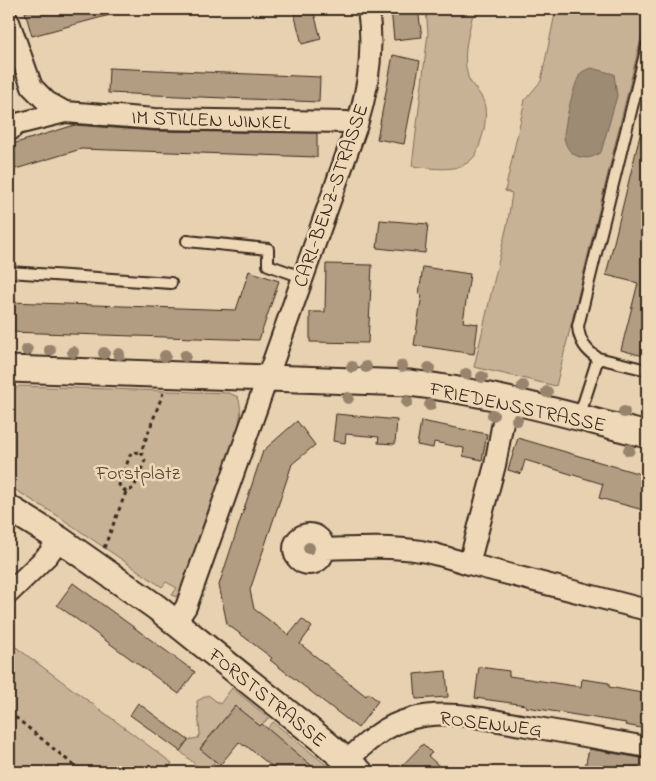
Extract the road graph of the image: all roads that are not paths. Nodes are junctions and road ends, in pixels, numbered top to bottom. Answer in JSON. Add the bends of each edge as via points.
{"nodes":[{"id":1,"x":368,"y":9,"type":"edge"},
{"id":2,"x":9,"y":22,"type":"edge"},
{"id":3,"x":647,"y":46,"type":"edge"},
{"id":4,"x":32,"y":87,"type":"junction"},
{"id":5,"x":65,"y":112,"type":"junction"},
{"id":6,"x":357,"y":125,"type":"junction"},
{"id":7,"x":13,"y":127,"type":"edge"},
{"id":8,"x":187,"y":241,"type":"dead end"},
{"id":9,"x":9,"y":272,"type":"edge"},
{"id":10,"x":302,"y":277,"type":"junction"},
{"id":11,"x":171,"y":282,"type":"dead end"},
{"id":12,"x":598,"y":358,"type":"junction"},
{"id":13,"x":9,"y":369,"type":"edge"},
{"id":14,"x":647,"y":370,"type":"edge"},
{"id":15,"x":268,"y":378,"type":"junction"},
{"id":16,"x":506,"y":400,"type":"junction"},
{"id":17,"x":578,"y":417,"type":"junction"},
{"id":18,"x":647,"y":435,"type":"edge"},
{"id":19,"x":9,"y":508,"type":"edge"},
{"id":20,"x":59,"y":539,"type":"junction"},
{"id":21,"x":324,"y":549,"type":"dead end"},
{"id":22,"x":469,"y":564,"type":"junction"},
{"id":23,"x":9,"y":593,"type":"edge"},
{"id":24,"x":647,"y":610,"type":"edge"},
{"id":25,"x":175,"y":623,"type":"junction"},
{"id":26,"x":647,"y":747,"type":"edge"},
{"id":27,"x":353,"y":767,"type":"edge"}],
"edges":[{"from":1,"to":6,"type":"street","name":"CARL-BENZ-STRASSE","via":[[370,65]]},
{"from":2,"to":4,"type":"street","name":"IM STILLEN WINKEL"},
{"from":3,"to":12,"type":"lane","via":[[578,326],[578,336],[584,346]]},
{"from":4,"to":5,"type":"street","name":"IM STILLEN WINKEL","via":[[47,102]]},
{"from":4,"to":7,"type":"street","name":"IM STILLEN WINKEL","via":[[28,105]]},
{"from":5,"to":6,"type":"street","name":"IM STILLEN WINKEL","via":[[155,119],[347,122]]},
{"from":5,"to":7,"type":"street","name":"IM STILLEN WINKEL"},
{"from":6,"to":10,"type":"street","name":"CARL-BENZ-STRASSE"},
{"from":8,"to":10,"type":"lane","via":[[268,249],[268,265]]},
{"from":9,"to":11,"type":"lane"},
{"from":10,"to":15,"type":"street","name":"CARL-BENZ-STRASSE"},
{"from":12,"to":14,"type":"lane"},
{"from":12,"to":17,"type":"lane"},
{"from":13,"to":15,"type":"street"},
{"from":15,"to":16,"type":"street","name":"FRIEDENSSTRASSE","via":[[409,384],[452,388]]},
{"from":15,"to":25,"type":"street","via":[[186,607]]},
{"from":16,"to":17,"type":"street","name":"FRIEDENSSTRASSE"},
{"from":16,"to":22,"type":"street","via":[[495,464]]},
{"from":17,"to":18,"type":"street","name":"FRIEDENSSTRASSE"},
{"from":19,"to":20,"type":"street"},
{"from":20,"to":23,"type":"street","via":[[48,555]]},
{"from":20,"to":25,"type":"street"},
{"from":21,"to":22,"type":"street","via":[[408,550]]},
{"from":22,"to":24,"type":"street"},
{"from":25,"to":27,"type":"street","name":"FORSTSTRASSE"},
{"from":26,"to":27,"type":"street","name":"ROSENWEG","via":[[465,716],[432,715],[408,719],[380,733],[361,748]]}]}
